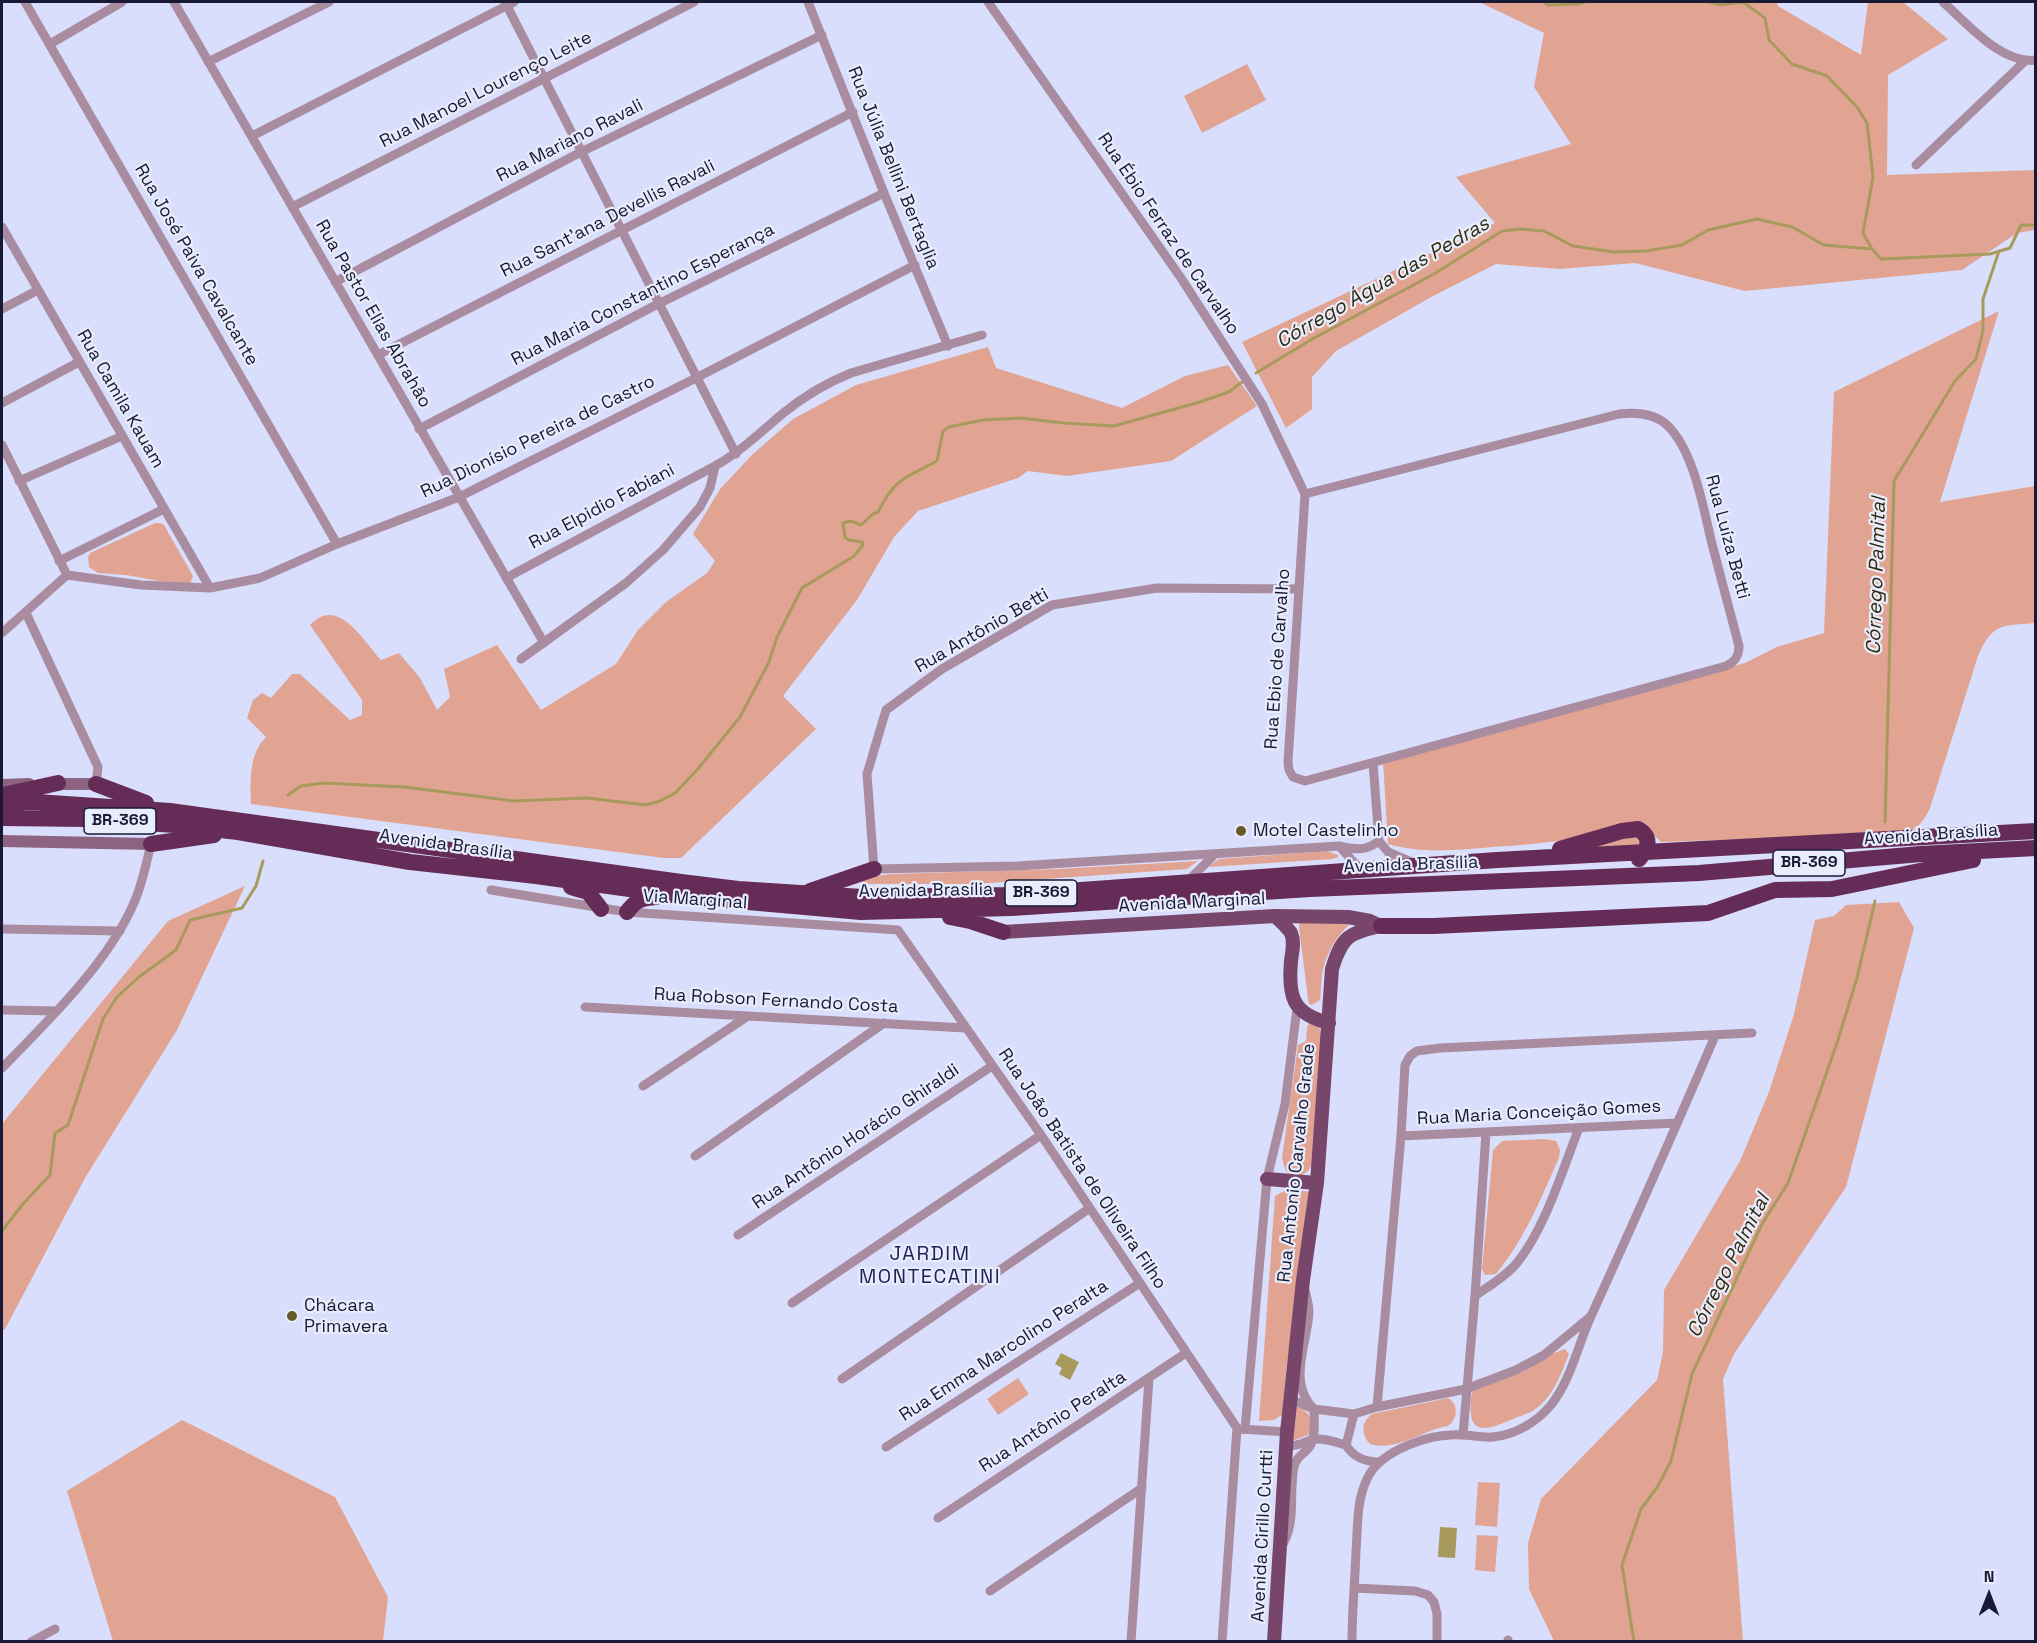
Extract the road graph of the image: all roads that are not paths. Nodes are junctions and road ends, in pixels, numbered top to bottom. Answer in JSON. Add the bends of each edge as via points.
{"nodes":[{"id":1,"x":25,"y":2,"type":"edge"},
{"id":2,"x":122,"y":2,"type":"edge"},
{"id":3,"x":174,"y":2,"type":"edge"},
{"id":4,"x":329,"y":2,"type":"edge"},
{"id":5,"x":694,"y":2,"type":"edge"},
{"id":6,"x":808,"y":2,"type":"edge"},
{"id":7,"x":988,"y":2,"type":"edge"},
{"id":8,"x":1943,"y":2,"type":"edge"},
{"id":9,"x":509,"y":3,"type":"edge"},
{"id":10,"x":822,"y":35,"type":"junction"},
{"id":11,"x":50,"y":44,"type":"junction"},
{"id":12,"x":2036,"y":60,"type":"edge"},
{"id":13,"x":208,"y":62,"type":"junction"},
{"id":14,"x":2024,"y":62,"type":"junction"},
{"id":15,"x":544,"y":79,"type":"junction"},
{"id":16,"x":853,"y":112,"type":"junction"},
{"id":17,"x":252,"y":136,"type":"junction"},
{"id":18,"x":581,"y":152,"type":"junction"},
{"id":19,"x":1916,"y":165,"type":"dead end"},
{"id":20,"x":884,"y":193,"type":"junction"},
{"id":21,"x":292,"y":207,"type":"junction"},
{"id":22,"x":2,"y":227,"type":"edge"},
{"id":23,"x":621,"y":230,"type":"junction"},
{"id":24,"x":915,"y":265,"type":"junction"},
{"id":25,"x":335,"y":282,"type":"junction"},
{"id":26,"x":38,"y":291,"type":"junction"},
{"id":27,"x":658,"y":304,"type":"junction"},
{"id":28,"x":2,"y":309,"type":"edge"},
{"id":29,"x":982,"y":335,"type":"dead end"},
{"id":30,"x":948,"y":346,"type":"junction"},
{"id":31,"x":378,"y":355,"type":"junction"},
{"id":32,"x":79,"y":362,"type":"junction"},
{"id":33,"x":696,"y":378,"type":"junction"},
{"id":34,"x":2,"y":403,"type":"edge"},
{"id":35,"x":419,"y":429,"type":"junction"},
{"id":36,"x":122,"y":436,"type":"junction"},
{"id":37,"x":2,"y":445,"type":"edge"},
{"id":38,"x":736,"y":454,"type":"junction"},
{"id":39,"x":715,"y":466,"type":"junction"},
{"id":40,"x":19,"y":481,"type":"junction"},
{"id":41,"x":1305,"y":495,"type":"junction"},
{"id":42,"x":459,"y":497,"type":"junction"},
{"id":43,"x":164,"y":509,"type":"junction"},
{"id":44,"x":337,"y":544,"type":"junction"},
{"id":45,"x":59,"y":561,"type":"junction"},
{"id":46,"x":67,"y":575,"type":"junction"},
{"id":47,"x":506,"y":578,"type":"junction"},
{"id":48,"x":210,"y":588,"type":"junction"},
{"id":49,"x":1298,"y":589,"type":"junction"},
{"id":50,"x":26,"y":613,"type":"junction"},
{"id":51,"x":2,"y":633,"type":"edge"},
{"id":52,"x":544,"y":643,"type":"junction"},
{"id":53,"x":521,"y":659,"type":"dead end"},
{"id":54,"x":1373,"y":763,"type":"junction"},
{"id":55,"x":58,"y":783,"type":"junction"},
{"id":56,"x":2,"y":784,"type":"edge"},
{"id":57,"x":96,"y":784,"type":"junction"},
{"id":58,"x":2,"y":795,"type":"edge"},
{"id":59,"x":2,"y":803,"type":"edge"},
{"id":60,"x":170,"y":811,"type":"junction"},
{"id":61,"x":2,"y":818,"type":"edge"},
{"id":62,"x":2036,"y":831,"type":"edge"},
{"id":63,"x":238,"y":832,"type":"junction"},
{"id":64,"x":2,"y":841,"type":"edge"},
{"id":65,"x":1379,"y":841,"type":"junction"},
{"id":66,"x":152,"y":844,"type":"junction"},
{"id":67,"x":1339,"y":846,"type":"junction"},
{"id":68,"x":2031,"y":848,"type":"edge"},
{"id":69,"x":1646,"y":851,"type":"junction"},
{"id":70,"x":1214,"y":855,"type":"junction"},
{"id":71,"x":1497,"y":860,"type":"junction"},
{"id":72,"x":1418,"y":865,"type":"junction"},
{"id":73,"x":1359,"y":868,"type":"junction"},
{"id":74,"x":874,"y":869,"type":"junction"},
{"id":75,"x":536,"y":876,"type":"junction"},
{"id":76,"x":1583,"y":878,"type":"junction"},
{"id":77,"x":1187,"y":882,"type":"junction"},
{"id":78,"x":491,"y":890,"type":"dead end"},
{"id":79,"x":802,"y":894,"type":"junction"},
{"id":80,"x":680,"y":896,"type":"junction"},
{"id":81,"x":601,"y":909,"type":"junction"},
{"id":82,"x":627,"y":912,"type":"junction"},
{"id":83,"x":920,"y":912,"type":"junction"},
{"id":84,"x":1275,"y":916,"type":"junction"},
{"id":85,"x":1381,"y":926,"type":"junction"},
{"id":86,"x":2,"y":929,"type":"edge"},
{"id":87,"x":898,"y":930,"type":"joint"},
{"id":88,"x":120,"y":931,"type":"junction"},
{"id":89,"x":1003,"y":932,"type":"joint"},
{"id":90,"x":585,"y":1007,"type":"dead end"},
{"id":91,"x":1297,"y":1008,"type":"junction"},
{"id":92,"x":2,"y":1010,"type":"edge"},
{"id":93,"x":57,"y":1011,"type":"junction"},
{"id":94,"x":748,"y":1016,"type":"junction"},
{"id":95,"x":884,"y":1023,"type":"junction"},
{"id":96,"x":1329,"y":1023,"type":"junction"},
{"id":97,"x":965,"y":1028,"type":"junction"},
{"id":98,"x":1752,"y":1033,"type":"dead end"},
{"id":99,"x":1715,"y":1036,"type":"junction"},
{"id":100,"x":992,"y":1066,"type":"junction"},
{"id":101,"x":2,"y":1068,"type":"edge"},
{"id":102,"x":644,"y":1086,"type":"dead end"},
{"id":103,"x":1677,"y":1123,"type":"junction"},
{"id":104,"x":1579,"y":1128,"type":"junction"},
{"id":105,"x":1486,"y":1133,"type":"junction"},
{"id":106,"x":1041,"y":1135,"type":"junction"},
{"id":107,"x":1401,"y":1136,"type":"junction"},
{"id":108,"x":695,"y":1156,"type":"dead end"},
{"id":109,"x":1267,"y":1179,"type":"junction"},
{"id":110,"x":1317,"y":1183,"type":"junction"},
{"id":111,"x":1090,"y":1208,"type":"junction"},
{"id":112,"x":738,"y":1234,"type":"dead end"},
{"id":113,"x":1303,"y":1280,"type":"junction"},
{"id":114,"x":1140,"y":1283,"type":"junction"},
{"id":115,"x":1475,"y":1296,"type":"junction"},
{"id":116,"x":792,"y":1303,"type":"dead end"},
{"id":117,"x":1590,"y":1317,"type":"junction"},
{"id":118,"x":1561,"y":1341,"type":"junction"},
{"id":119,"x":1186,"y":1353,"type":"junction"},
{"id":120,"x":1577,"y":1355,"type":"junction"},
{"id":121,"x":1149,"y":1378,"type":"junction"},
{"id":122,"x":842,"y":1379,"type":"dead end"},
{"id":123,"x":1466,"y":1389,"type":"junction"},
{"id":124,"x":1290,"y":1399,"type":"junction"},
{"id":125,"x":1377,"y":1407,"type":"junction"},
{"id":126,"x":1314,"y":1408,"type":"junction"},
{"id":127,"x":1354,"y":1413,"type":"junction"},
{"id":128,"x":1241,"y":1429,"type":"junction"},
{"id":129,"x":1287,"y":1432,"type":"junction"},
{"id":130,"x":1463,"y":1435,"type":"junction"},
{"id":131,"x":1312,"y":1439,"type":"junction"},
{"id":132,"x":1346,"y":1445,"type":"junction"},
{"id":133,"x":1286,"y":1446,"type":"junction"},
{"id":134,"x":886,"y":1447,"type":"dead end"},
{"id":135,"x":1379,"y":1462,"type":"junction"},
{"id":136,"x":1142,"y":1488,"type":"junction"},
{"id":137,"x":938,"y":1518,"type":"dead end"},
{"id":138,"x":1279,"y":1551,"type":"junction"},
{"id":139,"x":1354,"y":1587,"type":"junction"},
{"id":140,"x":990,"y":1591,"type":"dead end"},
{"id":141,"x":55,"y":1629,"type":"dead end"},
{"id":142,"x":31,"y":1641,"type":"edge"},
{"id":143,"x":1131,"y":1641,"type":"edge"},
{"id":144,"x":1222,"y":1641,"type":"edge"},
{"id":145,"x":1274,"y":1641,"type":"edge"},
{"id":146,"x":1352,"y":1641,"type":"edge"},
{"id":147,"x":1437,"y":1641,"type":"edge"}],
"edges":[{"from":1,"to":11,"type":"street","name":"Rua José Paiva Cavalcante"},
{"from":2,"to":11,"type":"street"},
{"from":3,"to":13,"type":"street","name":"Rua Pastor Elias Abrahão"},
{"from":4,"to":13,"type":"street"},
{"from":5,"to":15,"type":"street","name":"Rua Manoel Lourenço Leite"},
{"from":6,"to":10,"type":"street","name":"Rua Júlia Bellini Bertaglia"},
{"from":7,"to":41,"type":"street","name":"Rua Ébio Ferraz de Carvalho","via":[[1181,278],[1256,394]]},
{"from":8,"to":14,"type":"street","via":[[2007,56]]},
{"from":9,"to":15,"type":"street"},
{"from":9,"to":17,"type":"street"},
{"from":10,"to":16,"type":"street","name":"Rua Júlia Bellini Bertaglia"},
{"from":10,"to":18,"type":"street","name":"Rua Mariano Ravali"},
{"from":11,"to":44,"type":"street","name":"Rua José Paiva Cavalcante"},
{"from":12,"to":14,"type":"street"},
{"from":13,"to":17,"type":"street","name":"Rua Pastor Elias Abrahão"},
{"from":14,"to":19,"type":"street"},
{"from":15,"to":18,"type":"street"},
{"from":15,"to":21,"type":"street","name":"Rua Manoel Lourenço Leite"},
{"from":16,"to":20,"type":"street","name":"Rua Júlia Bellini Bertaglia"},
{"from":16,"to":23,"type":"street","name":"Rua Sant'ana Devellis Ravali"},
{"from":17,"to":21,"type":"street","name":"Rua Pastor Elias Abrahão"},
{"from":18,"to":23,"type":"street"},
{"from":18,"to":25,"type":"street","name":"Rua Mariano Ravali"},
{"from":20,"to":24,"type":"street","name":"Rua Júlia Bellini Bertaglia"},
{"from":20,"to":27,"type":"street","name":"Rua Maria Constantino Esperança"},
{"from":21,"to":25,"type":"street","name":"Rua Pastor Elias Abrahão"},
{"from":22,"to":26,"type":"street","name":"Rua Camila Kauam"},
{"from":23,"to":27,"type":"street"},
{"from":23,"to":31,"type":"street","name":"Rua Sant'ana Devellis Ravali"},
{"from":24,"to":30,"type":"street","name":"Rua Júlia Bellini Bertaglia"},
{"from":24,"to":33,"type":"street","name":"Rua Dionísio Pereira de Castro"},
{"from":25,"to":31,"type":"street","name":"Rua Pastor Elias Abrahão"},
{"from":26,"to":28,"type":"street"},
{"from":26,"to":32,"type":"street","name":"Rua Camila Kauam"},
{"from":27,"to":33,"type":"street"},
{"from":27,"to":35,"type":"street","name":"Rua Maria Constantino Esperança"},
{"from":29,"to":30,"type":"street","name":"Rua Elpidio Fabiani"},
{"from":30,"to":38,"type":"street","name":"Rua Elpidio Fabiani","via":[[859,370],[831,382],[795,405]]},
{"from":31,"to":35,"type":"street","name":"Rua Pastor Elias Abrahão"},
{"from":32,"to":34,"type":"street"},
{"from":32,"to":36,"type":"street","name":"Rua Camila Kauam"},
{"from":33,"to":38,"type":"street"},
{"from":33,"to":42,"type":"street","name":"Rua Dionísio Pereira de Castro"},
{"from":35,"to":42,"type":"street","name":"Rua Pastor Elias Abrahão"},
{"from":36,"to":40,"type":"street"},
{"from":36,"to":43,"type":"street","name":"Rua Camila Kauam"},
{"from":37,"to":40,"type":"street"},
{"from":38,"to":39,"type":"street","name":"Rua Elpidio Fabiani"},
{"from":39,"to":47,"type":"street","name":"Rua Elpidio Fabiani"},
{"from":39,"to":52,"type":"street","via":[[700,507],[663,550],[626,583]]},
{"from":40,"to":45,"type":"street"},
{"from":41,"to":49,"type":"street","name":"Rua Ebio de Carvalho"},
{"from":41,"to":54,"type":"street","name":"Rua Luíza Betti","via":[[1619,414],[1650,415],[1665,423],[1685,452],[1739,646],[1736,659],[1726,666]]},
{"from":42,"to":44,"type":"street","name":"Rua Dionísio Pereira de Castro"},
{"from":42,"to":47,"type":"street","name":"Rua Pastor Elias Abrahão"},
{"from":43,"to":45,"type":"street"},
{"from":43,"to":48,"type":"street","name":"Rua Camila Kauam"},
{"from":44,"to":48,"type":"street","name":"Rua Dionísio Pereira de Castro","via":[[260,578]]},
{"from":45,"to":46,"type":"street"},
{"from":46,"to":48,"type":"street","name":"Rua Dionísio Pereira de Castro","via":[[141,585]]},
{"from":46,"to":50,"type":"street"},
{"from":47,"to":52,"type":"street","name":"Rua Pastor Elias Abrahão"},
{"from":49,"to":54,"type":"street","name":"Rua Ebio de Carvalho","via":[[1289,770],[1293,777],[1305,781]]},
{"from":49,"to":74,"type":"street","name":"Rua Antônio Betti","via":[[1157,588],[1052,605],[942,669],[886,710],[867,774]]},
{"from":50,"to":51,"type":"street"},
{"from":50,"to":57,"type":"street","via":[[98,767]]},
{"from":52,"to":53,"type":"street"},
{"from":54,"to":65,"type":"street"},
{"from":55,"to":56,"type":"street"},
{"from":55,"to":57,"type":"street"},
{"from":55,"to":58,"type":"highway"},
{"from":57,"to":60,"type":"highway"},
{"from":59,"to":60,"type":"highway","name":"Avenida Brasília","number":"BR-369"},
{"from":60,"to":79,"type":"highway","name":"Avenida Brasília","number":"BR-369","via":[[738,889]]},
{"from":61,"to":63,"type":"highway","name":"Avenida Brasília","number":"BR-369","via":[[134,821]]},
{"from":62,"to":69,"type":"highway","name":"Avenida Brasília","number":"BR-369"},
{"from":63,"to":66,"type":"highway"},
{"from":63,"to":75,"type":"highway","name":"Avenida Brasília","number":"BR-369","via":[[410,862]]},
{"from":64,"to":66,"type":"street"},
{"from":65,"to":67,"type":"street","via":[[1361,850]]},
{"from":65,"to":72,"type":"street","via":[[1392,855]]},
{"from":66,"to":88,"type":"street","via":[[134,904]]},
{"from":67,"to":70,"type":"street"},
{"from":67,"to":73,"type":"street"},
{"from":68,"to":76,"type":"highway","name":"Avenida Brasília","number":"BR-369"},
{"from":68,"to":85,"type":"highway","via":[[1832,889],[1775,890],[1708,913]]},
{"from":69,"to":71,"type":"highway","name":"Avenida Brasília","number":"BR-369"},
{"from":69,"to":71,"type":"highway","via":[[1646,835],[1631,829],[1556,850]]},
{"from":69,"to":76,"type":"highway","via":[[1629,864]]},
{"from":70,"to":74,"type":"street"},
{"from":70,"to":77,"type":"street"},
{"from":71,"to":72,"type":"highway","name":"Avenida Brasília","number":"BR-369"},
{"from":72,"to":73,"type":"highway","name":"Avenida Brasília","number":"BR-369"},
{"from":73,"to":77,"type":"highway","name":"Avenida Brasília","number":"BR-369"},
{"from":74,"to":79,"type":"highway"},
{"from":75,"to":80,"type":"highway","name":"Avenida Brasília","number":"BR-369"},
{"from":75,"to":81,"type":"highway","via":[[588,892]]},
{"from":76,"to":83,"type":"highway","name":"Avenida Brasília","number":"BR-369"},
{"from":77,"to":79,"type":"highway","name":"Avenida Brasília","number":"BR-369","via":[[989,896]]},
{"from":78,"to":81,"type":"street","name":"Via Marginal"},
{"from":80,"to":82,"type":"highway","via":[[644,898]]},
{"from":80,"to":83,"type":"highway","name":"Avenida Brasília","number":"BR-369","via":[[861,912]]},
{"from":81,"to":82,"type":"street","name":"Via Marginal"},
{"from":82,"to":87,"type":"street","name":"Via Marginal"},
{"from":83,"to":89,"type":"highway"},
{"from":84,"to":85,"type":"main road","name":"Avenida Marginal","via":[[1348,917]]},
{"from":84,"to":89,"type":"main road","name":"Avenida Marginal"},
{"from":84,"to":91,"type":"main road","via":[[1292,935],[1290,978]]},
{"from":85,"to":96,"type":"main road","name":"Rua Antonio Carvalho Grade","via":[[1359,931],[1339,948],[1332,969]]},
{"from":86,"to":88,"type":"street"},
{"from":87,"to":97,"type":"street","name":"Rua João Batista de Oliveira Filho"},
{"from":88,"to":93,"type":"street"},
{"from":90,"to":94,"type":"street","name":"Rua Robson Fernando Costa"},
{"from":91,"to":96,"type":"main road"},
{"from":91,"to":109,"type":"street","via":[[1285,1104]]},
{"from":92,"to":93,"type":"street"},
{"from":93,"to":101,"type":"street"},
{"from":94,"to":95,"type":"street","name":"Rua Robson Fernando Costa"},
{"from":94,"to":102,"type":"street"},
{"from":95,"to":97,"type":"street","name":"Rua Robson Fernando Costa"},
{"from":95,"to":108,"type":"street"},
{"from":96,"to":110,"type":"main road","name":"Rua Antonio Carvalho Grade"},
{"from":97,"to":100,"type":"street","name":"Rua João Batista de Oliveira Filho"},
{"from":98,"to":99,"type":"street"},
{"from":99,"to":103,"type":"street"},
{"from":99,"to":107,"type":"street","via":[[1417,1050],[1406,1065]]},
{"from":100,"to":106,"type":"street","name":"Rua João Batista de Oliveira Filho"},
{"from":100,"to":112,"type":"street","name":"Rua Antônio Horácio Ghiraldi"},
{"from":103,"to":104,"type":"street","name":"Rua Maria Conceição Gomes"},
{"from":103,"to":117,"type":"street"},
{"from":104,"to":105,"type":"street","name":"Rua Maria Conceição Gomes"},
{"from":104,"to":115,"type":"street","via":[[1527,1249],[1515,1266]]},
{"from":105,"to":107,"type":"street","name":"Rua Maria Conceição Gomes"},
{"from":105,"to":115,"type":"street"},
{"from":106,"to":111,"type":"street","name":"Rua João Batista de Oliveira Filho"},
{"from":106,"to":116,"type":"street"},
{"from":107,"to":125,"type":"street"},
{"from":109,"to":110,"type":"main road"},
{"from":109,"to":128,"type":"street"},
{"from":110,"to":113,"type":"main road","name":"Rua Antonio Carvalho Grade"},
{"from":111,"to":114,"type":"street","name":"Rua João Batista de Oliveira Filho"},
{"from":111,"to":122,"type":"street"},
{"from":113,"to":124,"type":"main road","name":"Rua Antonio Carvalho Grade"},
{"from":113,"to":126,"type":"street","via":[[1309,1311],[1300,1384]]},
{"from":114,"to":119,"type":"street","name":"Rua João Batista de Oliveira Filho"},
{"from":114,"to":134,"type":"street","name":"Rua Emma Marcolino Peralta"},
{"from":115,"to":123,"type":"street"},
{"from":117,"to":118,"type":"street"},
{"from":117,"to":120,"type":"street"},
{"from":118,"to":120,"type":"street"},
{"from":118,"to":123,"type":"street","via":[[1516,1370]]},
{"from":119,"to":121,"type":"street","name":"Rua Antônio Peralta"},
{"from":119,"to":128,"type":"street","name":"Rua João Batista de Oliveira Filho"},
{"from":120,"to":130,"type":"street","via":[[1557,1397],[1529,1424],[1493,1437]]},
{"from":121,"to":136,"type":"street"},
{"from":121,"to":137,"type":"street","name":"Rua Antônio Peralta"},
{"from":123,"to":125,"type":"street"},
{"from":123,"to":130,"type":"street"},
{"from":124,"to":126,"type":"street"},
{"from":124,"to":129,"type":"main road","name":"Rua Antonio Carvalho Grade"},
{"from":125,"to":127,"type":"street"},
{"from":126,"to":127,"type":"street"},
{"from":126,"to":131,"type":"street"},
{"from":127,"to":132,"type":"street"},
{"from":128,"to":129,"type":"street"},
{"from":128,"to":144,"type":"street"},
{"from":129,"to":133,"type":"main road","name":"Avenida Cirillo Curtti"},
{"from":130,"to":135,"type":"street","via":[[1420,1441]]},
{"from":131,"to":132,"type":"street"},
{"from":131,"to":133,"type":"street"},
{"from":131,"to":138,"type":"street","via":[[1294,1464],[1290,1531]]},
{"from":132,"to":135,"type":"street","via":[[1362,1460]]},
{"from":133,"to":138,"type":"main road","name":"Avenida Cirillo Curtti"},
{"from":135,"to":139,"type":"street","via":[[1367,1479],[1360,1500]]},
{"from":136,"to":140,"type":"street"},
{"from":136,"to":143,"type":"street"},
{"from":138,"to":145,"type":"main road","name":"Avenida Cirillo Curtti"},
{"from":139,"to":146,"type":"street"},
{"from":139,"to":147,"type":"street","via":[[1428,1594],[1437,1614]]},
{"from":141,"to":142,"type":"street"}]}
